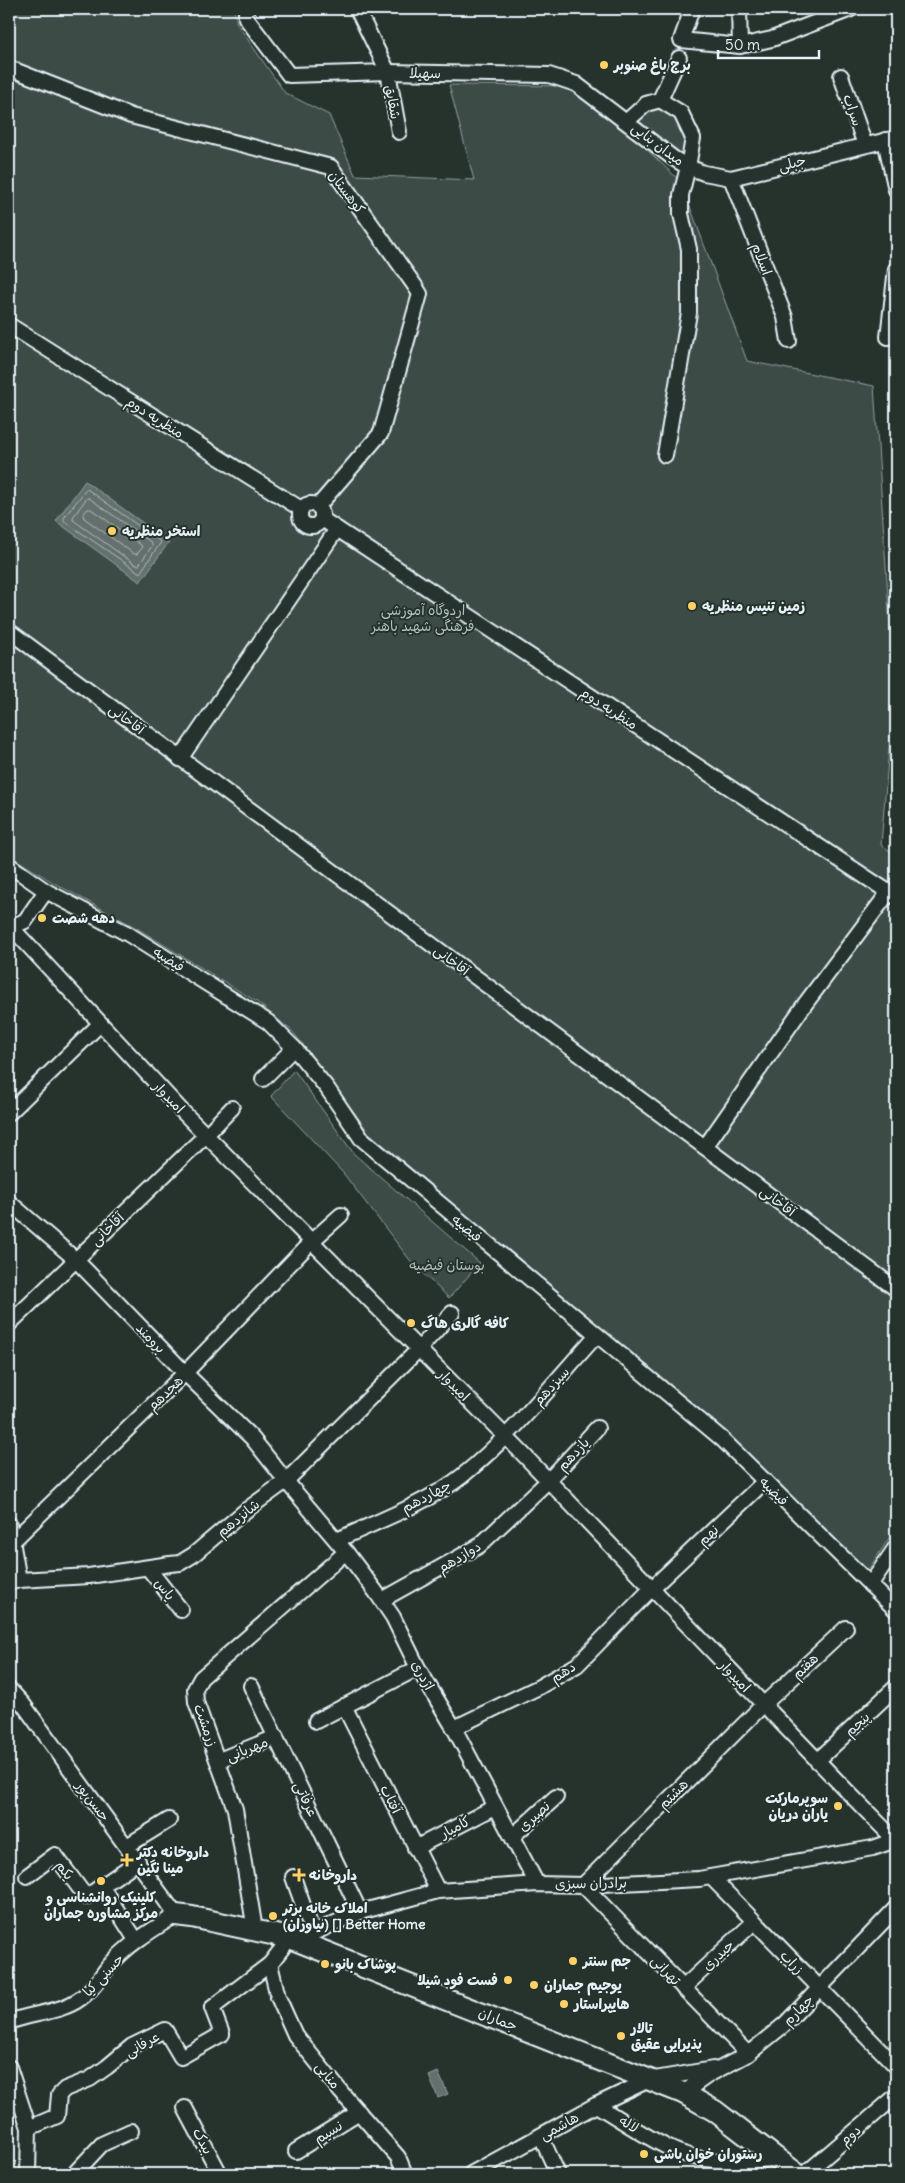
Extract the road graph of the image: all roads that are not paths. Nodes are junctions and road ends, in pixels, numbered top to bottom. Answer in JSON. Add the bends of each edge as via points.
{"nodes":[{"id":1,"x":246,"y":9,"type":"edge"},
{"id":2,"x":356,"y":9,"type":"edge"},
{"id":3,"x":692,"y":9,"type":"edge"},
{"id":4,"x":739,"y":9,"type":"edge"},
{"id":5,"x":851,"y":9,"type":"edge"},
{"id":6,"x":740,"y":46,"type":"junction"},
{"id":7,"x":678,"y":58,"type":"dead end"},
{"id":8,"x":9,"y":68,"type":"edge"},
{"id":9,"x":388,"y":72,"type":"junction"},
{"id":10,"x":841,"y":76,"type":"dead end"},
{"id":11,"x":660,"y":100,"type":"junction"},
{"id":12,"x":627,"y":121,"type":"junction"},
{"id":13,"x":399,"y":132,"type":"dead end"},
{"id":14,"x":891,"y":139,"type":"edge"},
{"id":15,"x":865,"y":145,"type":"junction"},
{"id":16,"x":688,"y":167,"type":"junction"},
{"id":17,"x":730,"y":178,"type":"junction"},
{"id":18,"x":896,"y":190,"type":"edge"},
{"id":19,"x":896,"y":269,"type":"edge"},
{"id":20,"x":9,"y":325,"type":"edge"},
{"id":21,"x":888,"y":337,"type":"dead end"},
{"id":22,"x":789,"y":341,"type":"dead end"},
{"id":23,"x":665,"y":454,"type":"dead end"},
{"id":24,"x":301,"y":509,"type":"junction"},
{"id":25,"x":320,"y":513,"type":"junction"},
{"id":26,"x":337,"y":529,"type":"junction"},
{"id":27,"x":9,"y":632,"type":"edge"},
{"id":28,"x":180,"y":758,"type":"junction"},
{"id":29,"x":9,"y":866,"type":"edge"},
{"id":30,"x":9,"y":875,"type":"edge"},
{"id":31,"x":44,"y":894,"type":"junction"},
{"id":32,"x":892,"y":894,"type":"edge"},
{"id":33,"x":10,"y":928,"type":"edge"},
{"id":34,"x":100,"y":1024,"type":"junction"},
{"id":35,"x":294,"y":1048,"type":"junction"},
{"id":36,"x":263,"y":1079,"type":"dead end"},
{"id":37,"x":232,"y":1108,"type":"dead end"},
{"id":38,"x":9,"y":1113,"type":"edge"},
{"id":39,"x":206,"y":1135,"type":"junction"},
{"id":40,"x":704,"y":1147,"type":"junction"},
{"id":41,"x":9,"y":1202,"type":"edge"},
{"id":42,"x":341,"y":1216,"type":"dead end"},
{"id":43,"x":312,"y":1241,"type":"junction"},
{"id":44,"x":75,"y":1260,"type":"junction"},
{"id":45,"x":894,"y":1284,"type":"edge"},
{"id":46,"x":452,"y":1313,"type":"dead end"},
{"id":47,"x":9,"y":1324,"type":"edge"},
{"id":48,"x":596,"y":1336,"type":"junction"},
{"id":49,"x":418,"y":1350,"type":"junction"},
{"id":50,"x":185,"y":1373,"type":"junction"},
{"id":51,"x":597,"y":1428,"type":"dead end"},
{"id":52,"x":505,"y":1436,"type":"junction"},
{"id":53,"x":548,"y":1480,"type":"junction"},
{"id":54,"x":286,"y":1481,"type":"junction"},
{"id":55,"x":765,"y":1481,"type":"junction"},
{"id":56,"x":9,"y":1524,"type":"edge"},
{"id":57,"x":13,"y":1541,"type":"junction"},
{"id":58,"x":341,"y":1546,"type":"junction"},
{"id":59,"x":896,"y":1547,"type":"edge"},
{"id":60,"x":148,"y":1568,"type":"junction"},
{"id":61,"x":14,"y":1581,"type":"edge"},
{"id":62,"x":870,"y":1584,"type":"junction"},
{"id":63,"x":652,"y":1588,"type":"junction"},
{"id":64,"x":382,"y":1600,"type":"junction"},
{"id":65,"x":182,"y":1610,"type":"dead end"},
{"id":66,"x":896,"y":1610,"type":"edge"},
{"id":67,"x":846,"y":1628,"type":"dead end"},
{"id":68,"x":418,"y":1668,"type":"junction"},
{"id":69,"x":251,"y":1686,"type":"dead end"},
{"id":70,"x":896,"y":1687,"type":"edge"},
{"id":71,"x":9,"y":1689,"type":"edge"},
{"id":72,"x":763,"y":1705,"type":"junction"},
{"id":73,"x":344,"y":1706,"type":"junction"},
{"id":74,"x":316,"y":1721,"type":"dead end"},
{"id":75,"x":454,"y":1728,"type":"junction"},
{"id":76,"x":276,"y":1738,"type":"junction"},
{"id":77,"x":219,"y":1760,"type":"junction"},
{"id":78,"x":817,"y":1760,"type":"junction"},
{"id":79,"x":556,"y":1797,"type":"dead end"},
{"id":80,"x":495,"y":1807,"type":"junction"},
{"id":81,"x":169,"y":1820,"type":"dead end"},
{"id":82,"x":513,"y":1836,"type":"junction"},
{"id":83,"x":896,"y":1840,"type":"edge"},
{"id":84,"x":127,"y":1846,"type":"junction"},
{"id":85,"x":415,"y":1848,"type":"junction"},
{"id":86,"x":138,"y":1861,"type":"junction"},
{"id":87,"x":27,"y":1876,"type":"dead end"},
{"id":88,"x":293,"y":1877,"type":"dead end"},
{"id":89,"x":711,"y":1878,"type":"junction"},
{"id":90,"x":536,"y":1884,"type":"junction"},
{"id":91,"x":583,"y":1885,"type":"junction"},
{"id":92,"x":102,"y":1886,"type":"junction"},
{"id":93,"x":438,"y":1891,"type":"junction"},
{"id":94,"x":896,"y":1908,"type":"edge"},
{"id":95,"x":360,"y":1912,"type":"junction"},
{"id":96,"x":176,"y":1915,"type":"junction"},
{"id":97,"x":754,"y":1922,"type":"junction"},
{"id":98,"x":255,"y":1930,"type":"junction"},
{"id":99,"x":314,"y":1933,"type":"junction"},
{"id":100,"x":290,"y":1938,"type":"junction"},
{"id":101,"x":136,"y":1940,"type":"junction"},
{"id":102,"x":270,"y":1964,"type":"junction"},
{"id":103,"x":683,"y":1988,"type":"junction"},
{"id":104,"x":819,"y":1989,"type":"junction"},
{"id":105,"x":9,"y":2022,"type":"edge"},
{"id":106,"x":748,"y":2054,"type":"junction"},
{"id":107,"x":896,"y":2066,"type":"edge"},
{"id":108,"x":9,"y":2067,"type":"edge"},
{"id":109,"x":722,"y":2068,"type":"junction"},
{"id":110,"x":649,"y":2080,"type":"junction"},
{"id":111,"x":683,"y":2092,"type":"junction"},
{"id":112,"x":896,"y":2096,"type":"edge"},
{"id":113,"x":596,"y":2105,"type":"junction"},
{"id":114,"x":185,"y":2108,"type":"dead end"},
{"id":115,"x":359,"y":2112,"type":"junction"},
{"id":116,"x":29,"y":2128,"type":"junction"},
{"id":117,"x":131,"y":2131,"type":"dead end"},
{"id":118,"x":541,"y":2137,"type":"junction"},
{"id":119,"x":296,"y":2151,"type":"dead end"},
{"id":120,"x":778,"y":2158,"type":"junction"},
{"id":121,"x":28,"y":2174,"type":"edge"},
{"id":122,"x":74,"y":2174,"type":"edge"},
{"id":123,"x":220,"y":2174,"type":"edge"},
{"id":124,"x":406,"y":2174,"type":"edge"},
{"id":125,"x":471,"y":2174,"type":"edge"},
{"id":126,"x":558,"y":2174,"type":"edge"},
{"id":127,"x":797,"y":2174,"type":"edge"},
{"id":128,"x":805,"y":2174,"type":"edge"}],
"edges":[{"from":1,"to":9,"type":"street","name":"سهیلا","via":[[246,18],[289,75]]},
{"from":2,"to":9,"type":"street","name":"شقایق"},
{"from":3,"to":6,"type":"street","via":[[681,40]]},
{"from":4,"to":6,"type":"street"},
{"from":5,"to":6,"type":"street","via":[[772,39]]},
{"from":7,"to":11,"type":"street"},
{"from":8,"to":25,"type":"street","name":"کوهستان","via":[[131,116],[331,167],[420,294],[381,433]]},
{"from":9,"to":12,"type":"street","name":"سهیلا","via":[[549,75],[576,84]]},
{"from":9,"to":13,"type":"street","name":"شقایق"},
{"from":10,"to":15,"type":"street","name":"سراب"},
{"from":11,"to":12,"type":"street","name":"میدان بنایی","via":[[646,104]]},
{"from":11,"to":16,"type":"street","name":"میدان بنایی","via":[[681,112],[693,138]]},
{"from":12,"to":16,"type":"street","name":"میدان بنایی"},
{"from":14,"to":15,"type":"street","name":"جبلی"},
{"from":14,"to":18,"type":"street"},
{"from":15,"to":17,"type":"street","name":"جبلی"},
{"from":16,"to":17,"type":"street","name":"جبلی"},
{"from":16,"to":23,"type":"street","via":[[681,195],[681,214],[689,249],[689,314]]},
{"from":17,"to":22,"type":"street","name":"اسلام","via":[[785,317]]},
{"from":19,"to":21,"type":"street"},
{"from":20,"to":24,"type":"street","name":"منظریه دوم"},
{"from":24,"to":25,"type":"street","via":[[314,504]]},
{"from":24,"to":25,"type":"street","via":[[300,517],[307,526],[315,526]]},
{"from":25,"to":26,"type":"street","name":"منظریه دوم"},
{"from":26,"to":28,"type":"street"},
{"from":26,"to":32,"type":"street","name":"منظریه دوم"},
{"from":27,"to":28,"type":"street","name":"آقاخانی"},
{"from":28,"to":40,"type":"street","name":"آقاخانی"},
{"from":29,"to":31,"type":"street"},
{"from":30,"to":31,"type":"street"},
{"from":31,"to":33,"type":"street","via":[[25,921]]},
{"from":31,"to":35,"type":"street","name":"فیضیه","via":[[128,934],[268,1022]]},
{"from":32,"to":40,"type":"street","via":[[805,1004]]},
{"from":33,"to":34,"type":"street","name":"امیدوار"},
{"from":34,"to":38,"type":"street"},
{"from":34,"to":39,"type":"street","name":"امیدوار"},
{"from":35,"to":36,"type":"street"},
{"from":35,"to":48,"type":"street","name":"فیضیه","via":[[327,1088],[361,1138]]},
{"from":37,"to":39,"type":"street","name":"آقاخانی"},
{"from":39,"to":43,"type":"street","name":"امیدوار"},
{"from":39,"to":44,"type":"street","name":"آقاخانی"},
{"from":40,"to":45,"type":"street","name":"آقاخانی"},
{"from":41,"to":44,"type":"street","name":"برومند"},
{"from":42,"to":43,"type":"street","name":"هجدهم"},
{"from":43,"to":49,"type":"street","name":"امیدوار"},
{"from":43,"to":50,"type":"street","name":"هجدهم"},
{"from":44,"to":47,"type":"street","name":"آقاخانی"},
{"from":44,"to":50,"type":"street","name":"برومند"},
{"from":46,"to":49,"type":"street","name":"شانزدهم"},
{"from":48,"to":52,"type":"street","name":"سیزدهم"},
{"from":48,"to":55,"type":"street","name":"فیضیه","via":[[722,1439]]},
{"from":49,"to":52,"type":"street","name":"امیدوار"},
{"from":49,"to":54,"type":"street","name":"شانزدهم"},
{"from":50,"to":54,"type":"street","name":"برومند","via":[[252,1438]]},
{"from":50,"to":57,"type":"street","name":"هجدهم"},
{"from":51,"to":53,"type":"street","name":"یازدهم"},
{"from":52,"to":53,"type":"street","name":"امیدوار"},
{"from":52,"to":58,"type":"street","name":"چهاردهم","via":[[461,1477]]},
{"from":53,"to":63,"type":"street","name":"امیدوار"},
{"from":53,"to":64,"type":"street","name":"دوازدهم","via":[[479,1546]]},
{"from":54,"to":58,"type":"street","name":"اژدری"},
{"from":54,"to":60,"type":"street","name":"شانزدهم","via":[[192,1556],[180,1563]]},
{"from":55,"to":62,"type":"street","name":"فیضیه"},
{"from":55,"to":63,"type":"street","name":"نهم"},
{"from":56,"to":57,"type":"street"},
{"from":57,"to":61,"type":"street"},
{"from":58,"to":64,"type":"street","name":"اژدری"},
{"from":58,"to":77,"type":"street","name":"زرمشت","via":[[195,1688],[196,1702]]},
{"from":59,"to":62,"type":"street"},
{"from":60,"to":61,"type":"street","name":"شانزدهم"},
{"from":60,"to":65,"type":"street","name":"یاس"},
{"from":62,"to":66,"type":"street","name":"فیضیه"},
{"from":63,"to":72,"type":"street","name":"امیدوار"},
{"from":63,"to":75,"type":"street","name":"دهم","via":[[577,1665]]},
{"from":64,"to":68,"type":"street","name":"اژدری"},
{"from":67,"to":72,"type":"street","name":"هفتم"},
{"from":68,"to":73,"type":"street"},
{"from":68,"to":75,"type":"street","name":"اژدری"},
{"from":69,"to":76,"type":"street","name":"عرفاتی"},
{"from":70,"to":78,"type":"street","name":"پنجم"},
{"from":71,"to":84,"type":"street","name":"حسن‌پور"},
{"from":72,"to":78,"type":"street","name":"امیدوار"},
{"from":72,"to":91,"type":"street","name":"هشتم"},
{"from":73,"to":74,"type":"street"},
{"from":73,"to":85,"type":"street","name":"آفتاب"},
{"from":75,"to":80,"type":"street","name":"اژدری"},
{"from":76,"to":77,"type":"street","name":"مهربانی"},
{"from":76,"to":95,"type":"street","name":"عرفاتی"},
{"from":77,"to":98,"type":"street","name":"زرمشت","via":[[235,1809]]},
{"from":78,"to":83,"type":"street","name":"امیدوار"},
{"from":79,"to":82,"type":"street","name":"نصیری"},
{"from":80,"to":82,"type":"street","name":"اژدری"},
{"from":80,"to":85,"type":"street","name":"کامیار"},
{"from":81,"to":84,"type":"street"},
{"from":82,"to":90,"type":"street","name":"اژدری"},
{"from":83,"to":89,"type":"street","name":"برادران سبزی","via":[[873,1848]]},
{"from":84,"to":86,"type":"street","name":"حسن‌پور"},
{"from":85,"to":93,"type":"street","name":"آفتاب"},
{"from":86,"to":92,"type":"street","name":"یکم"},
{"from":86,"to":96,"type":"street","name":"حسن‌پور"},
{"from":87,"to":92,"type":"street","name":"یکم","via":[[54,1855],[86,1897]]},
{"from":88,"to":99,"type":"street"},
{"from":89,"to":91,"type":"street","name":"برادران سبزی"},
{"from":89,"to":97,"type":"street","name":"زراب"},
{"from":90,"to":91,"type":"street","name":"برادران سبزی"},
{"from":90,"to":93,"type":"street","name":"برادران سبزی"},
{"from":91,"to":103,"type":"street","name":"تهرانی"},
{"from":92,"to":101,"type":"street"},
{"from":93,"to":95,"type":"street","name":"برادران سبزی"},
{"from":94,"to":104,"type":"street","name":"چهارم"},
{"from":95,"to":99,"type":"street","name":"برادران سبزی"},
{"from":96,"to":98,"type":"main road","name":"جماران"},
{"from":96,"to":101,"type":"street","name":"حسنی کیا"},
{"from":97,"to":103,"type":"street","name":"حیدری"},
{"from":97,"to":104,"type":"street","name":"زراب"},
{"from":98,"to":100,"type":"main road","name":"جماران"},
{"from":99,"to":100,"type":"street","name":"برادران سبزی"},
{"from":100,"to":102,"type":"street","name":"عرفانی"},
{"from":100,"to":110,"type":"main road","name":"جماران"},
{"from":101,"to":105,"type":"street","name":"حسنی کیا","via":[[80,2000]]},
{"from":102,"to":115,"type":"street","name":"منایی","via":[[278,1997],[296,2035]]},
{"from":102,"to":116,"type":"street","name":"عرفانی","via":[[212,2008],[222,2034],[181,2057],[165,2030],[142,2040],[90,2079],[65,2090],[59,2095],[57,2116]]},
{"from":103,"to":106,"type":"street","name":"تهرانی"},
{"from":104,"to":106,"type":"street","name":"چهارم","via":[[785,2024]]},
{"from":104,"to":107,"type":"street","name":"زراب"},
{"from":106,"to":109,"type":"street","name":"چهارم"},
{"from":108,"to":116,"type":"street"},
{"from":109,"to":110,"type":"street","name":"هاشمی"},
{"from":109,"to":111,"type":"street","name":"چهارم"},
{"from":110,"to":111,"type":"main road","name":"جماران"},
{"from":110,"to":113,"type":"street","name":"هاشمی"},
{"from":111,"to":120,"type":"main road","name":"جماران","via":[[715,2111]]},
{"from":112,"to":128,"type":"street","name":"دوم"},
{"from":113,"to":118,"type":"street","name":"هاشمی"},
{"from":113,"to":120,"type":"street","name":"لاله","via":[[670,2149],[693,2156],[751,2162]]},
{"from":114,"to":123,"type":"street","name":"بیدک"},
{"from":115,"to":119,"type":"street","name":"نسیم"},
{"from":115,"to":124,"type":"street","name":"منایی","via":[[398,2157]]},
{"from":116,"to":121,"type":"street"},
{"from":117,"to":122,"type":"street","via":[[102,2144]]},
{"from":118,"to":125,"type":"street","name":"هاشمی"},
{"from":118,"to":126,"type":"street"},
{"from":120,"to":127,"type":"main road","name":"جماران"}]}
